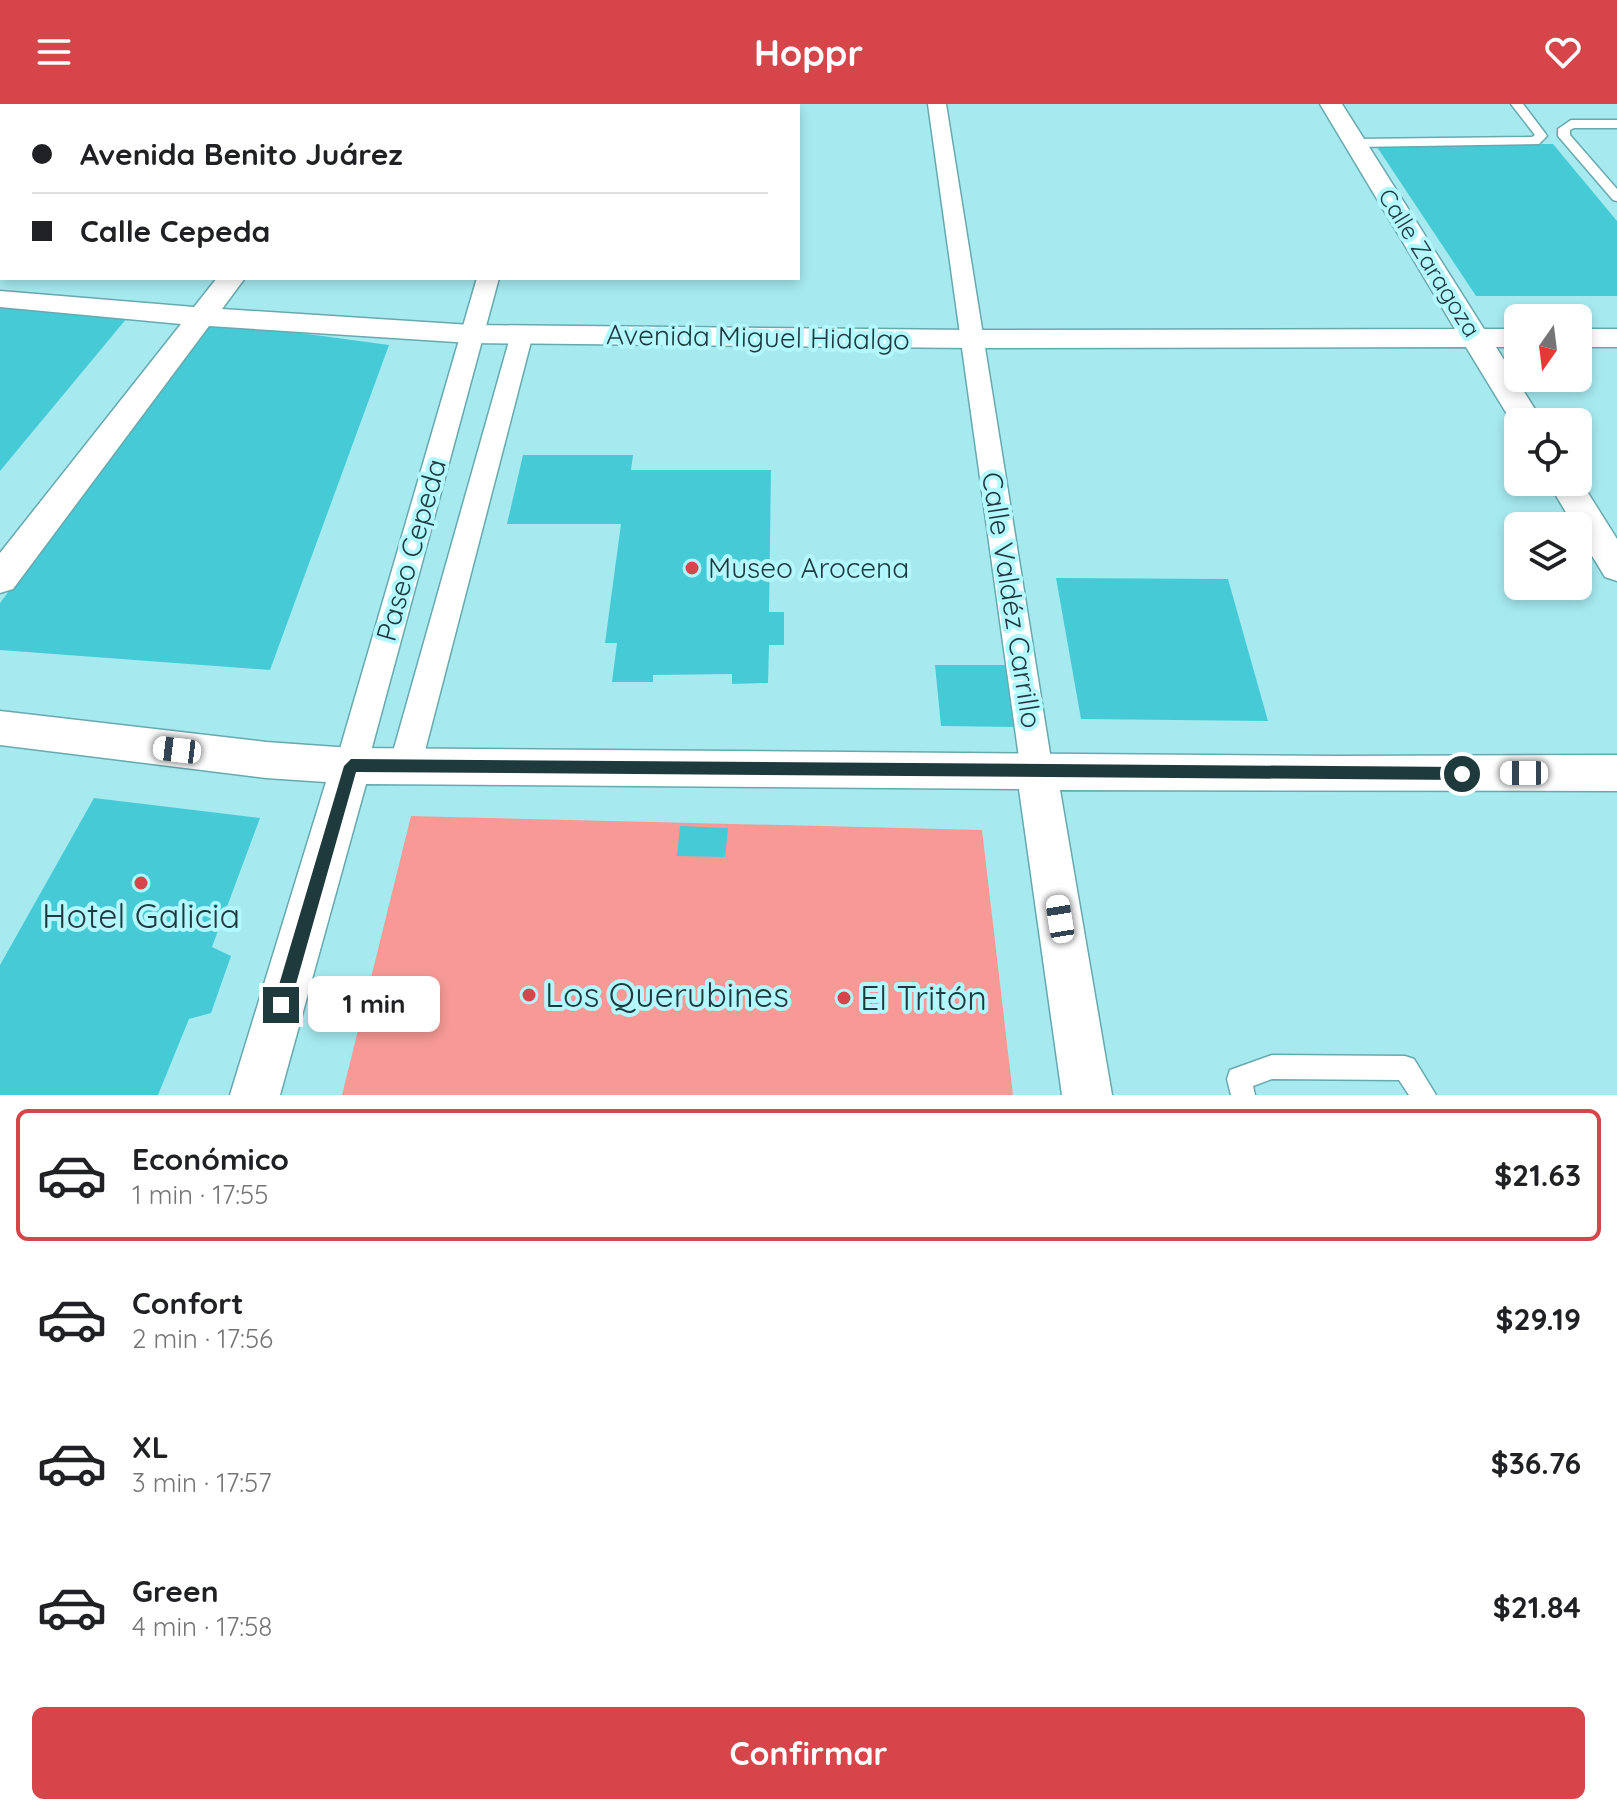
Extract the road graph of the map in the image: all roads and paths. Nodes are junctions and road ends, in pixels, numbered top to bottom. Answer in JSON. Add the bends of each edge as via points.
{"nodes":[{"id":1,"x":937,"y":104,"type":"edge"},
{"id":2,"x":1331,"y":104,"type":"edge"},
{"id":3,"x":1517,"y":104,"type":"edge"},
{"id":4,"x":1616,"y":125,"type":"edge"},
{"id":5,"x":1356,"y":143,"type":"junction"},
{"id":6,"x":1601,"y":178,"type":"junction"},
{"id":7,"x":1617,"y":178,"type":"edge"},
{"id":8,"x":1617,"y":197,"type":"edge"},
{"id":9,"x":230,"y":280,"type":"edge"},
{"id":10,"x":487,"y":280,"type":"edge"},
{"id":11,"x":0,"y":299,"type":"edge"},
{"id":12,"x":203,"y":317,"type":"junction"},
{"id":13,"x":471,"y":334,"type":"junction"},
{"id":14,"x":522,"y":334,"type":"junction"},
{"id":15,"x":1475,"y":338,"type":"junction"},
{"id":16,"x":1504,"y":338,"type":"edge"},
{"id":17,"x":1592,"y":338,"type":"edge"},
{"id":18,"x":1617,"y":338,"type":"edge"},
{"id":19,"x":973,"y":339,"type":"junction"},
{"id":20,"x":1518,"y":408,"type":"edge"},
{"id":21,"x":1573,"y":496,"type":"edge"},
{"id":22,"x":1617,"y":568,"type":"edge"},
{"id":23,"x":0,"y":579,"type":"edge"},
{"id":24,"x":0,"y":728,"type":"edge"},
{"id":25,"x":351,"y":766,"type":"junction"},
{"id":26,"x":405,"y":766,"type":"junction"},
{"id":27,"x":1037,"y":772,"type":"junction"},
{"id":28,"x":1617,"y":773,"type":"edge"},
{"id":29,"x":255,"y":1095,"type":"edge"},
{"id":30,"x":1087,"y":1095,"type":"edge"},
{"id":31,"x":1243,"y":1095,"type":"edge"},
{"id":32,"x":1424,"y":1095,"type":"edge"}],
"edges":[{"from":1,"to":19,"type":"street","name":"Calle Valdéz Carrillo"},
{"from":2,"to":5,"type":"street","name":"Calle Zaragoza"},
{"from":3,"to":5,"type":"lane","via":[[1541,136],[1535,141]]},
{"from":4,"to":6,"type":"lane","via":[[1571,124],[1564,129],[1564,136]]},
{"from":5,"to":15,"type":"street","name":"Calle Zaragoza"},
{"from":6,"to":7,"type":"lane"},
{"from":6,"to":8,"type":"lane"},
{"from":9,"to":12,"type":"street"},
{"from":10,"to":13,"type":"street","name":"Paseo Cepeda"},
{"from":11,"to":12,"type":"street","name":"Avenida Miguel Hidalgo"},
{"from":12,"to":13,"type":"street","name":"Avenida Miguel Hidalgo"},
{"from":12,"to":23,"type":"street"},
{"from":13,"to":14,"type":"street","name":"Avenida Miguel Hidalgo"},
{"from":13,"to":25,"type":"street","name":"Paseo Cepeda"},
{"from":14,"to":19,"type":"street","name":"Avenida Miguel Hidalgo"},
{"from":14,"to":26,"type":"street","name":"Paseo Cepeda"},
{"from":15,"to":16,"type":"street","name":"Avenida Miguel Hidalgo"},
{"from":15,"to":19,"type":"street","name":"Avenida Miguel Hidalgo"},
{"from":15,"to":20,"type":"street","name":"Calle Zaragoza"},
{"from":17,"to":18,"type":"street"},
{"from":19,"to":27,"type":"street","name":"Calle Valdéz Carrillo"},
{"from":21,"to":22,"type":"street"},
{"from":24,"to":25,"type":"street"},
{"from":25,"to":26,"type":"street"},
{"from":25,"to":29,"type":"street"},
{"from":26,"to":27,"type":"street"},
{"from":27,"to":28,"type":"street"},
{"from":27,"to":30,"type":"street","name":"Calle Valdéz Carrillo"},
{"from":31,"to":32,"type":"lane","via":[[1239,1079],[1272,1067],[1405,1068]]}]}
